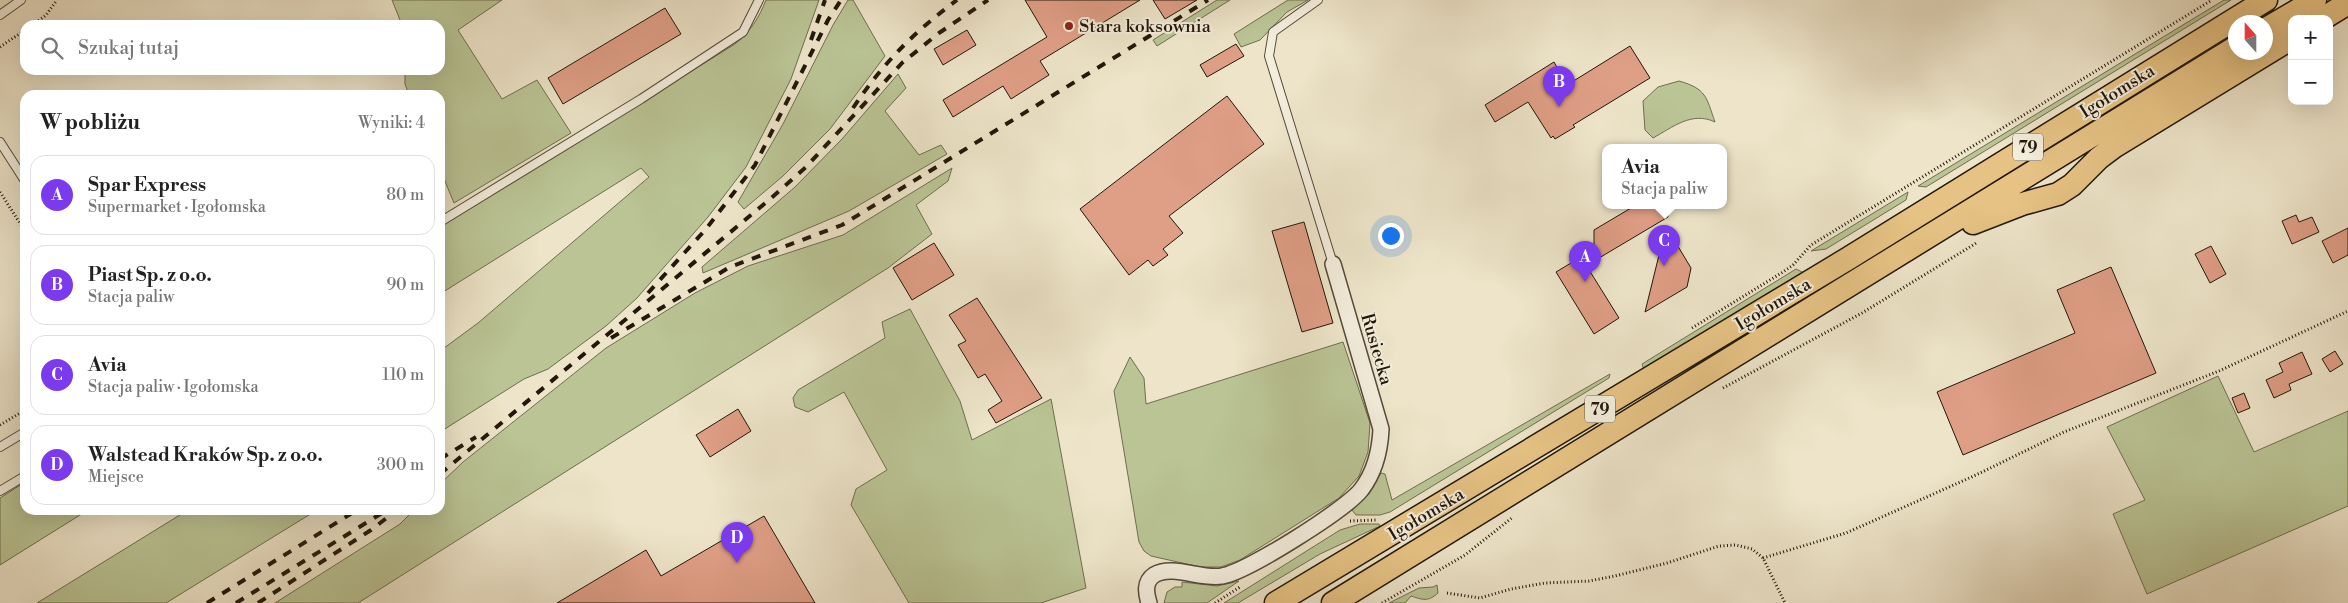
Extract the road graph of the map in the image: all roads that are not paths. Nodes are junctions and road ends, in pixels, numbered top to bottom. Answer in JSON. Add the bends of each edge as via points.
{"nodes":[{"id":1,"x":21,"y":0,"type":"edge"},
{"id":2,"x":759,"y":0,"type":"edge"},
{"id":3,"x":1318,"y":0,"type":"edge"},
{"id":4,"x":2249,"y":0,"type":"edge"},
{"id":5,"x":2266,"y":0,"type":"edge"},
{"id":6,"x":2315,"y":0,"type":"edge"},
{"id":7,"x":2348,"y":3,"type":"edge"},
{"id":8,"x":0,"y":15,"type":"edge"},
{"id":9,"x":2328,"y":15,"type":"edge"},
{"id":10,"x":2273,"y":25,"type":"edge"},
{"id":11,"x":2206,"y":36,"type":"junction"},
{"id":12,"x":2288,"y":40,"type":"edge"},
{"id":13,"x":2228,"y":52,"type":"edge"},
{"id":14,"x":0,"y":142,"type":"edge"},
{"id":15,"x":20,"y":173,"type":"edge"},
{"id":16,"x":445,"y":219,"type":"edge"},
{"id":17,"x":1903,"y":253,"type":"junction"},
{"id":18,"x":1333,"y":264,"type":"joint"},
{"id":19,"x":20,"y":435,"type":"edge"},
{"id":20,"x":0,"y":447,"type":"edge"},
{"id":21,"x":20,"y":479,"type":"edge"},
{"id":22,"x":0,"y":492,"type":"edge"},
{"id":23,"x":1148,"y":603,"type":"edge"},
{"id":24,"x":1276,"y":603,"type":"edge"},
{"id":25,"x":1333,"y":603,"type":"edge"}],
"edges":[{"from":1,"to":8,"type":"lane"},
{"from":2,"to":16,"type":"lane","via":[[743,32],[641,99]]},
{"from":3,"to":18,"type":"lane","name":"Rusiecka","via":[[1273,32],[1269,56]]},
{"from":4,"to":11,"type":"main road"},
{"from":5,"to":11,"type":"main road","name":"Igołomska","number":"79"},
{"from":6,"to":10,"type":"main road"},
{"from":7,"to":9,"type":"main road"},
{"from":11,"to":24,"type":"main road","name":"Igołomska","number":"79","via":[[1849,258]]},
{"from":12,"to":17,"type":"main road","via":[[2115,146],[2058,194],[1999,212]]},
{"from":13,"to":17,"type":"main road","name":"Igołomska","number":"79"},
{"from":14,"to":15,"type":"lane"},
{"from":17,"to":25,"type":"main road","name":"Igołomska","number":"79"},
{"from":18,"to":23,"type":"street","name":"Rusiecka","via":[[1381,429],[1380,446],[1368,479],[1348,503],[1244,569],[1212,577],[1160,573],[1150,579],[1146,588]]},
{"from":19,"to":20,"type":"lane"},
{"from":21,"to":22,"type":"lane"}]}
